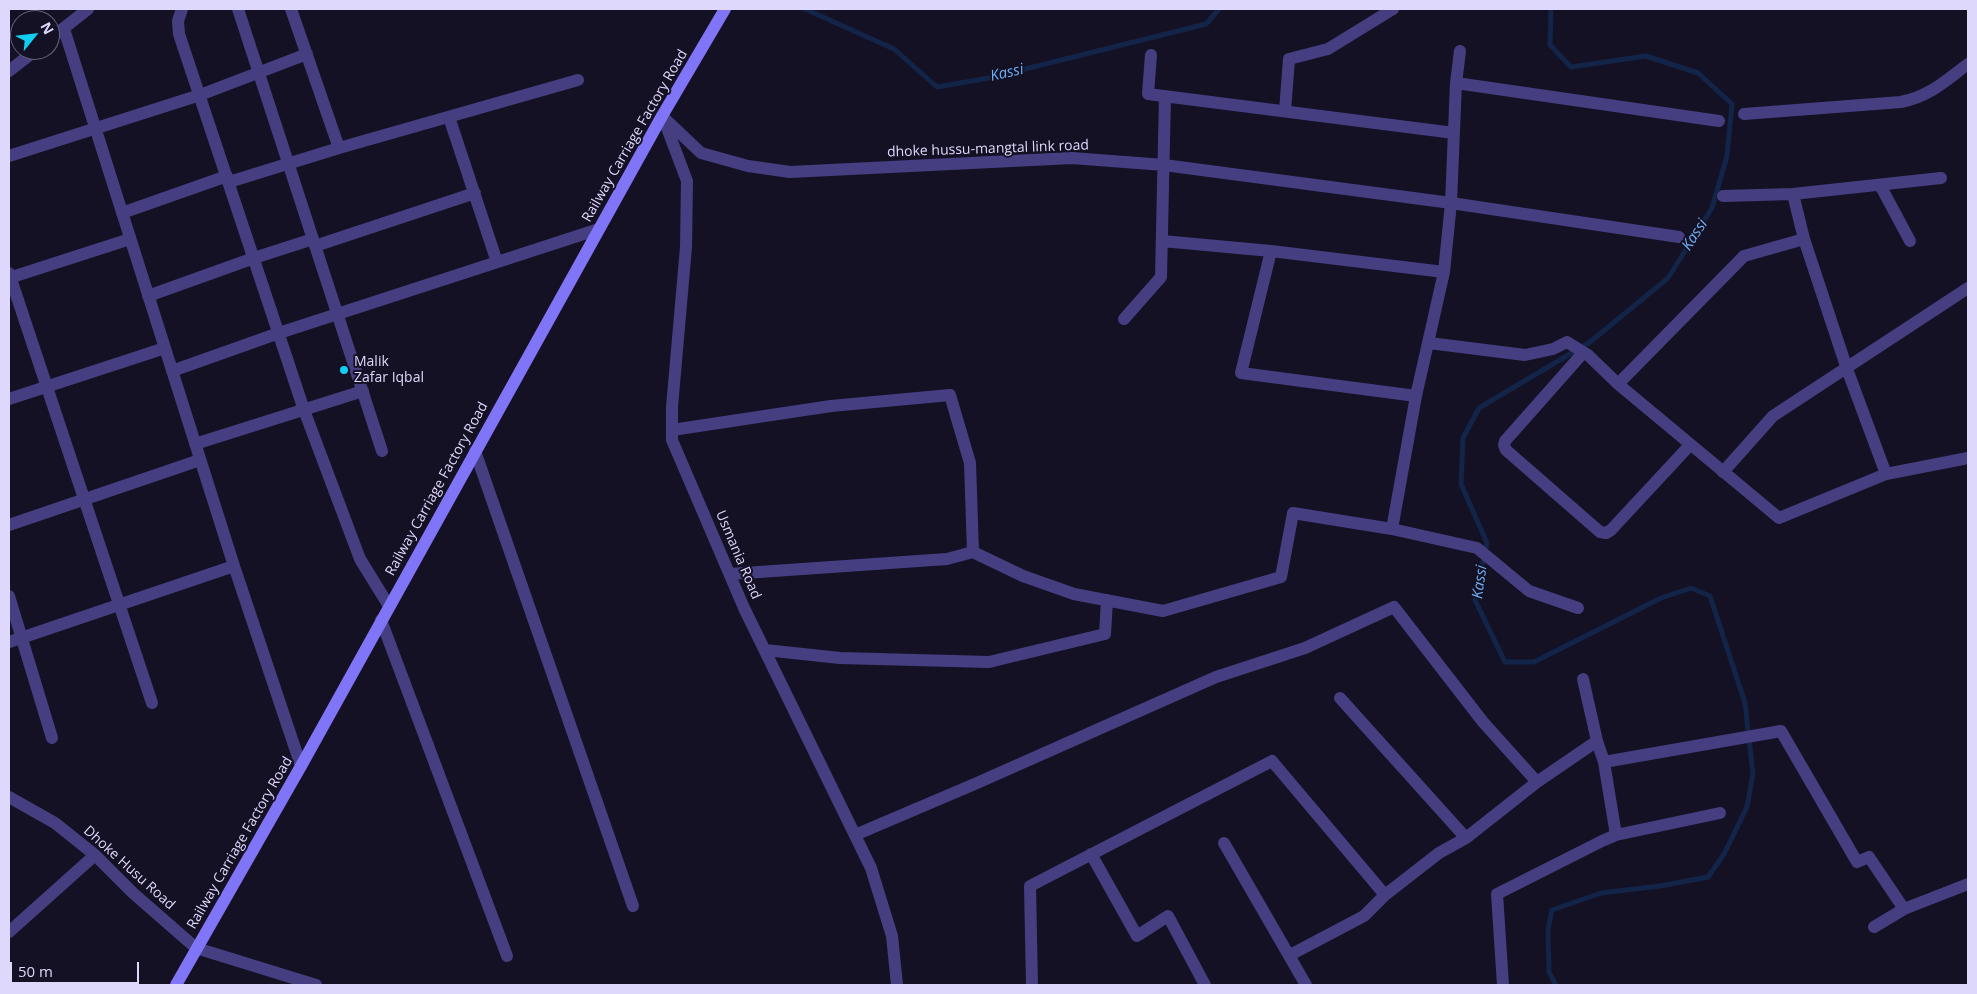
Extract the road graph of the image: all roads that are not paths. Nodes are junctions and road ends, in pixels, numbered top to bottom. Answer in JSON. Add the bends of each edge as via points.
{"nodes":[{"id":1,"x":88,"y":9,"type":"edge"},
{"id":2,"x":182,"y":9,"type":"edge"},
{"id":3,"x":238,"y":9,"type":"edge"},
{"id":4,"x":292,"y":9,"type":"edge"},
{"id":5,"x":1393,"y":9,"type":"edge"},
{"id":6,"x":724,"y":10,"type":"edge"},
{"id":7,"x":64,"y":28,"type":"junction"},
{"id":8,"x":60,"y":31,"type":"edge"},
{"id":9,"x":1460,"y":51,"type":"dead end"},
{"id":10,"x":9,"y":54,"type":"edge"},
{"id":11,"x":307,"y":54,"type":"junction"},
{"id":12,"x":1151,"y":55,"type":"dead end"},
{"id":13,"x":23,"y":60,"type":"edge"},
{"id":14,"x":1968,"y":64,"type":"edge"},
{"id":15,"x":12,"y":68,"type":"edge"},
{"id":16,"x":259,"y":72,"type":"junction"},
{"id":17,"x":578,"y":80,"type":"dead end"},
{"id":18,"x":1456,"y":83,"type":"junction"},
{"id":19,"x":200,"y":95,"type":"junction"},
{"id":20,"x":1165,"y":96,"type":"junction"},
{"id":21,"x":1285,"y":112,"type":"junction"},
{"id":22,"x":1744,"y":114,"type":"dead end"},
{"id":23,"x":662,"y":116,"type":"junction"},
{"id":24,"x":450,"y":117,"type":"junction"},
{"id":25,"x":1719,"y":121,"type":"dead end"},
{"id":26,"x":95,"y":129,"type":"junction"},
{"id":27,"x":1454,"y":133,"type":"junction"},
{"id":28,"x":339,"y":148,"type":"junction"},
{"id":29,"x":9,"y":156,"type":"edge"},
{"id":30,"x":288,"y":164,"type":"junction"},
{"id":31,"x":1164,"y":165,"type":"junction"},
{"id":32,"x":1941,"y":178,"type":"dead end"},
{"id":33,"x":228,"y":179,"type":"junction"},
{"id":34,"x":1880,"y":184,"type":"junction"},
{"id":35,"x":475,"y":193,"type":"junction"},
{"id":36,"x":1793,"y":194,"type":"junction"},
{"id":37,"x":1723,"y":196,"type":"dead end"},
{"id":38,"x":1451,"y":203,"type":"junction"},
{"id":39,"x":122,"y":213,"type":"junction"},
{"id":40,"x":599,"y":229,"type":"junction"},
{"id":41,"x":1678,"y":237,"type":"dead end"},
{"id":42,"x":1804,"y":238,"type":"junction"},
{"id":43,"x":130,"y":240,"type":"junction"},
{"id":44,"x":1162,"y":241,"type":"junction"},
{"id":45,"x":1910,"y":242,"type":"dead end"},
{"id":46,"x":314,"y":243,"type":"junction"},
{"id":47,"x":1271,"y":251,"type":"junction"},
{"id":48,"x":254,"y":258,"type":"junction"},
{"id":49,"x":497,"y":262,"type":"junction"},
{"id":50,"x":1444,"y":272,"type":"junction"},
{"id":51,"x":9,"y":276,"type":"edge"},
{"id":52,"x":1968,"y":288,"type":"edge"},
{"id":53,"x":148,"y":296,"type":"junction"},
{"id":54,"x":337,"y":314,"type":"junction"},
{"id":55,"x":1124,"y":319,"type":"dead end"},
{"id":56,"x":278,"y":333,"type":"junction"},
{"id":57,"x":1429,"y":343,"type":"junction"},
{"id":58,"x":165,"y":348,"type":"junction"},
{"id":59,"x":1576,"y":348,"type":"junction"},
{"id":60,"x":1847,"y":369,"type":"junction"},
{"id":61,"x":172,"y":371,"type":"junction"},
{"id":62,"x":1618,"y":384,"type":"junction"},
{"id":63,"x":47,"y":387,"type":"junction"},
{"id":64,"x":362,"y":391,"type":"junction"},
{"id":65,"x":1416,"y":396,"type":"junction"},
{"id":66,"x":9,"y":399,"type":"edge"},
{"id":67,"x":304,"y":410,"type":"junction"},
{"id":68,"x":672,"y":430,"type":"junction"},
{"id":69,"x":195,"y":444,"type":"junction"},
{"id":70,"x":1690,"y":445,"type":"junction"},
{"id":71,"x":476,"y":451,"type":"junction"},
{"id":72,"x":382,"y":452,"type":"dead end"},
{"id":73,"x":1968,"y":458,"type":"edge"},
{"id":74,"x":200,"y":460,"type":"junction"},
{"id":75,"x":1723,"y":472,"type":"junction"},
{"id":76,"x":1886,"y":474,"type":"junction"},
{"id":77,"x":84,"y":499,"type":"junction"},
{"id":78,"x":9,"y":525,"type":"edge"},
{"id":79,"x":1392,"y":530,"type":"junction"},
{"id":80,"x":973,"y":552,"type":"junction"},
{"id":81,"x":234,"y":566,"type":"junction"},
{"id":82,"x":730,"y":574,"type":"junction"},
{"id":83,"x":9,"y":596,"type":"edge"},
{"id":84,"x":1107,"y":600,"type":"junction"},
{"id":85,"x":119,"y":605,"type":"junction"},
{"id":86,"x":389,"y":606,"type":"junction"},
{"id":87,"x":1578,"y":608,"type":"dead end"},
{"id":88,"x":382,"y":620,"type":"junction"},
{"id":89,"x":21,"y":638,"type":"junction"},
{"id":90,"x":9,"y":642,"type":"edge"},
{"id":91,"x":765,"y":650,"type":"junction"},
{"id":92,"x":1583,"y":679,"type":"dead end"},
{"id":93,"x":1340,"y":698,"type":"dead end"},
{"id":94,"x":152,"y":703,"type":"dead end"},
{"id":95,"x":52,"y":738,"type":"dead end"},
{"id":96,"x":1597,"y":741,"type":"junction"},
{"id":97,"x":1604,"y":762,"type":"junction"},
{"id":98,"x":301,"y":766,"type":"junction"},
{"id":99,"x":1537,"y":782,"type":"junction"},
{"id":100,"x":9,"y":797,"type":"edge"},
{"id":101,"x":1720,"y":813,"type":"dead end"},
{"id":102,"x":855,"y":834,"type":"junction"},
{"id":103,"x":1616,"y":835,"type":"junction"},
{"id":104,"x":1466,"y":838,"type":"junction"},
{"id":105,"x":1224,"y":843,"type":"dead end"},
{"id":106,"x":1091,"y":854,"type":"junction"},
{"id":107,"x":95,"y":855,"type":"junction"},
{"id":108,"x":1968,"y":884,"type":"edge"},
{"id":109,"x":1385,"y":895,"type":"junction"},
{"id":110,"x":634,"y":906,"type":"dead end"},
{"id":111,"x":1904,"y":909,"type":"junction"},
{"id":112,"x":1874,"y":927,"type":"dead end"},
{"id":113,"x":9,"y":932,"type":"edge"},
{"id":114,"x":196,"y":948,"type":"junction"},
{"id":115,"x":1290,"y":955,"type":"junction"},
{"id":116,"x":507,"y":956,"type":"dead end"},
{"id":117,"x":176,"y":985,"type":"edge"},
{"id":118,"x":316,"y":985,"type":"edge"},
{"id":119,"x":897,"y":985,"type":"edge"},
{"id":120,"x":1032,"y":985,"type":"edge"},
{"id":121,"x":1205,"y":985,"type":"edge"},
{"id":122,"x":1306,"y":985,"type":"edge"},
{"id":123,"x":1503,"y":985,"type":"edge"}],
"edges":[{"from":1,"to":7,"type":"street"},
{"from":2,"to":19,"type":"street","via":[[178,21],[180,34]]},
{"from":3,"to":16,"type":"street"},
{"from":4,"to":11,"type":"street"},
{"from":5,"to":21,"type":"street","via":[[1328,49],[1290,59]]},
{"from":6,"to":23,"type":"main road","name":"Railway Carriage Factory Road"},
{"from":7,"to":8,"type":"street"},
{"from":7,"to":26,"type":"street"},
{"from":9,"to":18,"type":"street"},
{"from":10,"to":15,"type":"street"},
{"from":11,"to":16,"type":"street"},
{"from":11,"to":28,"type":"street"},
{"from":12,"to":20,"type":"street","via":[[1148,94]]},
{"from":13,"to":15,"type":"street"},
{"from":14,"to":22,"type":"street","via":[[1919,99]]},
{"from":16,"to":19,"type":"street"},
{"from":16,"to":30,"type":"street"},
{"from":17,"to":24,"type":"street"},
{"from":18,"to":25,"type":"street"},
{"from":18,"to":27,"type":"street"},
{"from":19,"to":26,"type":"street"},
{"from":19,"to":33,"type":"street"},
{"from":20,"to":21,"type":"street"},
{"from":20,"to":31,"type":"street"},
{"from":21,"to":27,"type":"street"},
{"from":23,"to":31,"type":"street","name":"dhoke hussu-mangtal link road","via":[[701,153],[748,166],[790,172],[1072,158]]},
{"from":23,"to":40,"type":"main road","name":"Railway Carriage Factory Road"},
{"from":23,"to":68,"type":"street","name":"Usmania Road","via":[[687,181],[686,247]]},
{"from":24,"to":28,"type":"street"},
{"from":24,"to":35,"type":"street"},
{"from":26,"to":29,"type":"street"},
{"from":26,"to":39,"type":"street"},
{"from":27,"to":38,"type":"street"},
{"from":28,"to":30,"type":"street"},
{"from":30,"to":33,"type":"street"},
{"from":30,"to":46,"type":"street"},
{"from":31,"to":38,"type":"street","name":"dhoke hussu-mangtal link road"},
{"from":31,"to":44,"type":"street"},
{"from":32,"to":34,"type":"street"},
{"from":33,"to":39,"type":"street"},
{"from":33,"to":48,"type":"street"},
{"from":34,"to":36,"type":"street"},
{"from":34,"to":45,"type":"street"},
{"from":35,"to":46,"type":"street"},
{"from":35,"to":49,"type":"street"},
{"from":36,"to":37,"type":"street"},
{"from":36,"to":42,"type":"street"},
{"from":38,"to":41,"type":"street","name":"dhoke hussu-mangtal link road"},
{"from":38,"to":50,"type":"street"},
{"from":39,"to":43,"type":"street"},
{"from":40,"to":49,"type":"street"},
{"from":40,"to":71,"type":"main road","name":"Railway Carriage Factory Road"},
{"from":42,"to":60,"type":"street"},
{"from":42,"to":62,"type":"street","via":[[1744,256]]},
{"from":43,"to":51,"type":"street"},
{"from":43,"to":53,"type":"street"},
{"from":44,"to":47,"type":"street"},
{"from":44,"to":55,"type":"street","via":[[1161,278]]},
{"from":46,"to":48,"type":"street"},
{"from":46,"to":54,"type":"street"},
{"from":47,"to":50,"type":"street"},
{"from":47,"to":65,"type":"street","via":[[1240,373]]},
{"from":48,"to":53,"type":"street"},
{"from":48,"to":56,"type":"street"},
{"from":49,"to":54,"type":"street"},
{"from":50,"to":57,"type":"street"},
{"from":51,"to":63,"type":"street"},
{"from":52,"to":60,"type":"street"},
{"from":53,"to":58,"type":"street"},
{"from":54,"to":56,"type":"street"},
{"from":54,"to":64,"type":"street"},
{"from":56,"to":61,"type":"street"},
{"from":56,"to":67,"type":"street"},
{"from":57,"to":59,"type":"street","via":[[1525,355]]},
{"from":57,"to":65,"type":"street"},
{"from":58,"to":61,"type":"street"},
{"from":58,"to":63,"type":"street"},
{"from":59,"to":62,"type":"street"},
{"from":59,"to":70,"type":"street","via":[[1504,445],[1600,532],[1611,530]]},
{"from":60,"to":75,"type":"street","via":[[1773,416]]},
{"from":60,"to":76,"type":"street"},
{"from":61,"to":69,"type":"street"},
{"from":62,"to":70,"type":"street"},
{"from":63,"to":66,"type":"street"},
{"from":63,"to":77,"type":"street"},
{"from":64,"to":67,"type":"street"},
{"from":64,"to":72,"type":"street"},
{"from":65,"to":79,"type":"street"},
{"from":67,"to":69,"type":"street"},
{"from":67,"to":86,"type":"street","via":[[360,559]]},
{"from":68,"to":80,"type":"street","via":[[831,406],[950,395],[970,463]]},
{"from":68,"to":82,"type":"street","name":"Usmania Road","via":[[672,440]]},
{"from":69,"to":74,"type":"street"},
{"from":70,"to":75,"type":"street"},
{"from":71,"to":86,"type":"main road","name":"Railway Carriage Factory Road"},
{"from":71,"to":110,"type":"street"},
{"from":73,"to":76,"type":"street"},
{"from":74,"to":77,"type":"street"},
{"from":74,"to":81,"type":"street"},
{"from":75,"to":76,"type":"street","via":[[1779,518]]},
{"from":77,"to":78,"type":"street"},
{"from":77,"to":85,"type":"street"},
{"from":79,"to":84,"type":"street","via":[[1293,514],[1281,577],[1163,611]]},
{"from":79,"to":87,"type":"street","via":[[1477,548],[1529,591]]},
{"from":80,"to":82,"type":"street","via":[[947,559]]},
{"from":80,"to":84,"type":"street","via":[[1023,576],[1074,594]]},
{"from":81,"to":85,"type":"street"},
{"from":81,"to":98,"type":"street"},
{"from":82,"to":91,"type":"street","name":"Usmania Road"},
{"from":83,"to":89,"type":"street"},
{"from":84,"to":91,"type":"street","via":[[1105,634],[989,662],[840,658]]},
{"from":85,"to":89,"type":"street"},
{"from":85,"to":94,"type":"street"},
{"from":86,"to":88,"type":"main road","name":"Railway Carriage Factory Road"},
{"from":88,"to":98,"type":"main road","name":"Railway Carriage Factory Road"},
{"from":88,"to":116,"type":"street"},
{"from":89,"to":90,"type":"street"},
{"from":89,"to":95,"type":"street"},
{"from":91,"to":102,"type":"street","name":"Usmania Road"},
{"from":92,"to":96,"type":"street"},
{"from":93,"to":104,"type":"street"},
{"from":96,"to":97,"type":"street"},
{"from":96,"to":99,"type":"street"},
{"from":97,"to":103,"type":"street"},
{"from":97,"to":111,"type":"street","via":[[1782,731],[1857,862],[1869,857]]},
{"from":98,"to":114,"type":"main road","name":"Railway Carriage Factory Road"},
{"from":99,"to":102,"type":"street","via":[[1483,722],[1394,607],[1305,648],[1216,677]]},
{"from":99,"to":104,"type":"street"},
{"from":100,"to":107,"type":"street","name":"Dhoke Husu Road","via":[[55,823]]},
{"from":101,"to":103,"type":"street"},
{"from":102,"to":119,"type":"street","name":"Usmania Road","via":[[871,868],[892,936]]},
{"from":103,"to":123,"type":"street","via":[[1497,894]]},
{"from":104,"to":109,"type":"street","via":[[1439,853]]},
{"from":105,"to":115,"type":"street"},
{"from":106,"to":109,"type":"street","via":[[1272,761]]},
{"from":106,"to":120,"type":"street","via":[[1030,886]]},
{"from":106,"to":121,"type":"street","via":[[1137,936],[1168,916]]},
{"from":107,"to":113,"type":"street"},
{"from":107,"to":114,"type":"street","name":"Dhoke Husu Road"},
{"from":108,"to":111,"type":"street"},
{"from":109,"to":115,"type":"street","via":[[1364,916]]},
{"from":111,"to":112,"type":"street"},
{"from":114,"to":117,"type":"main road","name":"Railway Carriage Factory Road"},
{"from":114,"to":118,"type":"street","name":"Dhoke Husu Road"},
{"from":115,"to":122,"type":"street"}]}
